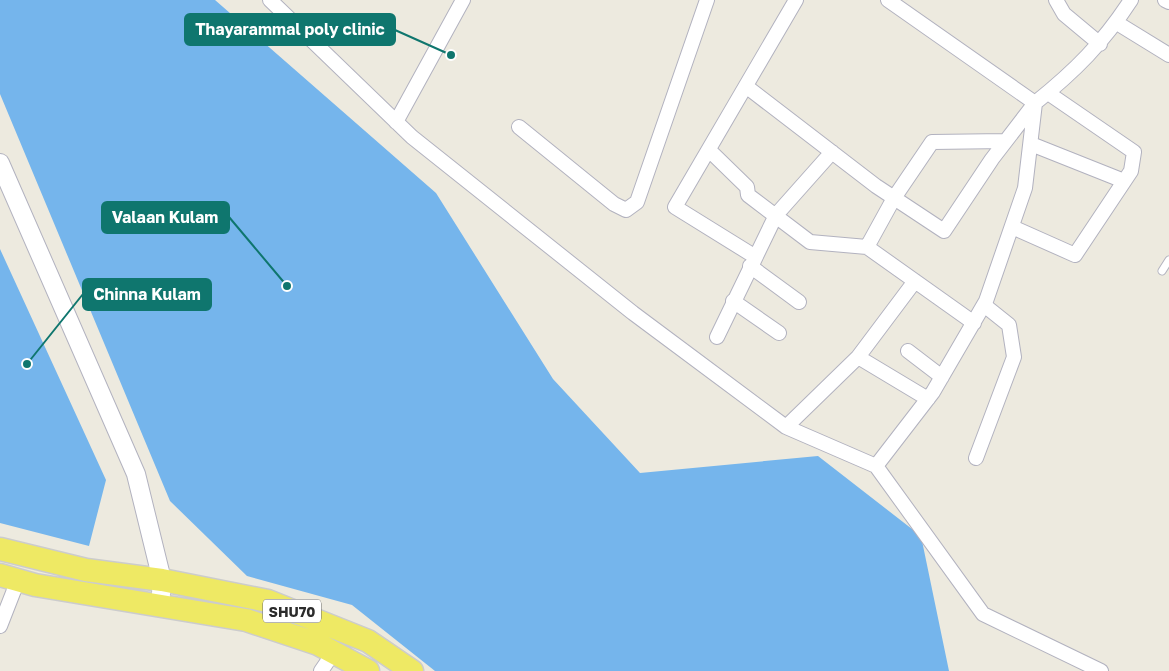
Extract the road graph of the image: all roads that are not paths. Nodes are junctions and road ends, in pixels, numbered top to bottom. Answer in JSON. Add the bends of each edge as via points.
{"nodes":[{"id":1,"x":270,"y":0,"type":"edge"},
{"id":2,"x":463,"y":0,"type":"edge"},
{"id":3,"x":707,"y":0,"type":"edge"},
{"id":4,"x":796,"y":0,"type":"edge"},
{"id":5,"x":888,"y":0,"type":"edge"},
{"id":6,"x":1056,"y":0,"type":"edge"},
{"id":7,"x":1131,"y":0,"type":"edge"},
{"id":8,"x":1165,"y":0,"type":"edge"},
{"id":9,"x":1169,"y":2,"type":"edge"},
{"id":10,"x":1117,"y":23,"type":"junction"},
{"id":11,"x":1100,"y":44,"type":"junction"},
{"id":12,"x":1169,"y":55,"type":"edge"},
{"id":13,"x":747,"y":87,"type":"junction"},
{"id":14,"x":1048,"y":93,"type":"junction"},
{"id":15,"x":1035,"y":103,"type":"junction"},
{"id":16,"x":396,"y":122,"type":"junction"},
{"id":17,"x":519,"y":127,"type":"dead end"},
{"id":18,"x":1005,"y":141,"type":"junction"},
{"id":19,"x":1031,"y":144,"type":"junction"},
{"id":20,"x":709,"y":150,"type":"junction"},
{"id":21,"x":832,"y":152,"type":"junction"},
{"id":22,"x":0,"y":164,"type":"edge"},
{"id":23,"x":1124,"y":181,"type":"junction"},
{"id":24,"x":894,"y":198,"type":"junction"},
{"id":25,"x":776,"y":215,"type":"junction"},
{"id":26,"x":1012,"y":227,"type":"junction"},
{"id":27,"x":867,"y":248,"type":"junction"},
{"id":28,"x":1169,"y":260,"type":"edge"},
{"id":29,"x":752,"y":261,"type":"junction"},
{"id":30,"x":1162,"y":271,"type":"dead end"},
{"id":31,"x":915,"y":282,"type":"junction"},
{"id":32,"x":734,"y":301,"type":"junction"},
{"id":33,"x":799,"y":302,"type":"dead end"},
{"id":34,"x":984,"y":305,"type":"junction"},
{"id":35,"x":974,"y":323,"type":"junction"},
{"id":36,"x":779,"y":333,"type":"dead end"},
{"id":37,"x":717,"y":337,"type":"dead end"},
{"id":38,"x":908,"y":351,"type":"dead end"},
{"id":39,"x":858,"y":357,"type":"junction"},
{"id":40,"x":942,"y":377,"type":"junction"},
{"id":41,"x":928,"y":398,"type":"junction"},
{"id":42,"x":786,"y":427,"type":"junction"},
{"id":43,"x":976,"y":458,"type":"dead end"},
{"id":44,"x":876,"y":466,"type":"junction"},
{"id":45,"x":0,"y":549,"type":"edge"},
{"id":46,"x":9,"y":578,"type":"edge"},
{"id":47,"x":162,"y":580,"type":"junction"},
{"id":48,"x":160,"y":607,"type":"junction"},
{"id":49,"x":1,"y":623,"type":"edge"},
{"id":50,"x":334,"y":652,"type":"junction"},
{"id":51,"x":321,"y":671,"type":"edge"},
{"id":52,"x":368,"y":671,"type":"edge"},
{"id":53,"x":412,"y":671,"type":"edge"},
{"id":54,"x":1101,"y":671,"type":"edge"}],
"edges":[{"from":1,"to":16,"type":"street"},
{"from":2,"to":16,"type":"street"},
{"from":3,"to":17,"type":"street","via":[[637,202],[626,210],[614,204]]},
{"from":4,"to":13,"type":"street"},
{"from":5,"to":15,"type":"street"},
{"from":6,"to":11,"type":"street","via":[[1064,14]]},
{"from":7,"to":10,"type":"street"},
{"from":8,"to":9,"type":"street"},
{"from":10,"to":11,"type":"street"},
{"from":10,"to":12,"type":"street"},
{"from":11,"to":14,"type":"street","via":[[1075,71]]},
{"from":13,"to":20,"type":"street"},
{"from":13,"to":21,"type":"street"},
{"from":14,"to":15,"type":"street"},
{"from":14,"to":23,"type":"street","via":[[1134,152],[1131,172]]},
{"from":15,"to":18,"type":"street"},
{"from":15,"to":19,"type":"street"},
{"from":16,"to":42,"type":"street","via":[[633,313]]},
{"from":18,"to":24,"type":"street","via":[[932,142]]},
{"from":18,"to":24,"type":"street","via":[[944,231]]},
{"from":19,"to":23,"type":"street"},
{"from":19,"to":26,"type":"street","via":[[1025,188]]},
{"from":20,"to":25,"type":"street","via":[[747,187],[748,195]]},
{"from":20,"to":29,"type":"street","via":[[675,208]]},
{"from":21,"to":24,"type":"street"},
{"from":21,"to":25,"type":"street"},
{"from":22,"to":47,"type":"street","via":[[136,474]]},
{"from":23,"to":26,"type":"street","via":[[1075,255]]},
{"from":24,"to":27,"type":"street"},
{"from":25,"to":27,"type":"street","via":[[810,242]]},
{"from":25,"to":29,"type":"street"},
{"from":26,"to":34,"type":"street"},
{"from":27,"to":31,"type":"street"},
{"from":28,"to":30,"type":"lane"},
{"from":29,"to":32,"type":"street"},
{"from":29,"to":33,"type":"street"},
{"from":31,"to":35,"type":"street"},
{"from":31,"to":39,"type":"street"},
{"from":32,"to":36,"type":"street"},
{"from":32,"to":37,"type":"street"},
{"from":34,"to":35,"type":"street"},
{"from":34,"to":43,"type":"street","via":[[1009,325],[1014,357]]},
{"from":35,"to":40,"type":"street"},
{"from":38,"to":40,"type":"street"},
{"from":39,"to":41,"type":"street"},
{"from":39,"to":42,"type":"street"},
{"from":40,"to":41,"type":"street"},
{"from":41,"to":44,"type":"street"},
{"from":42,"to":44,"type":"street"},
{"from":44,"to":54,"type":"street","via":[[983,614]]},
{"from":45,"to":47,"type":"main road","number":"SHU70","via":[[86,570]]},
{"from":46,"to":48,"type":"main road","number":"SHU70"},
{"from":46,"to":49,"type":"street"},
{"from":47,"to":48,"type":"street"},
{"from":47,"to":53,"type":"main road","number":"SHU70","via":[[268,601],[368,641]]},
{"from":48,"to":50,"type":"main road","number":"SHU70","via":[[246,620]]},
{"from":50,"to":51,"type":"street"},
{"from":50,"to":52,"type":"main road","number":"SHU70"}]}
